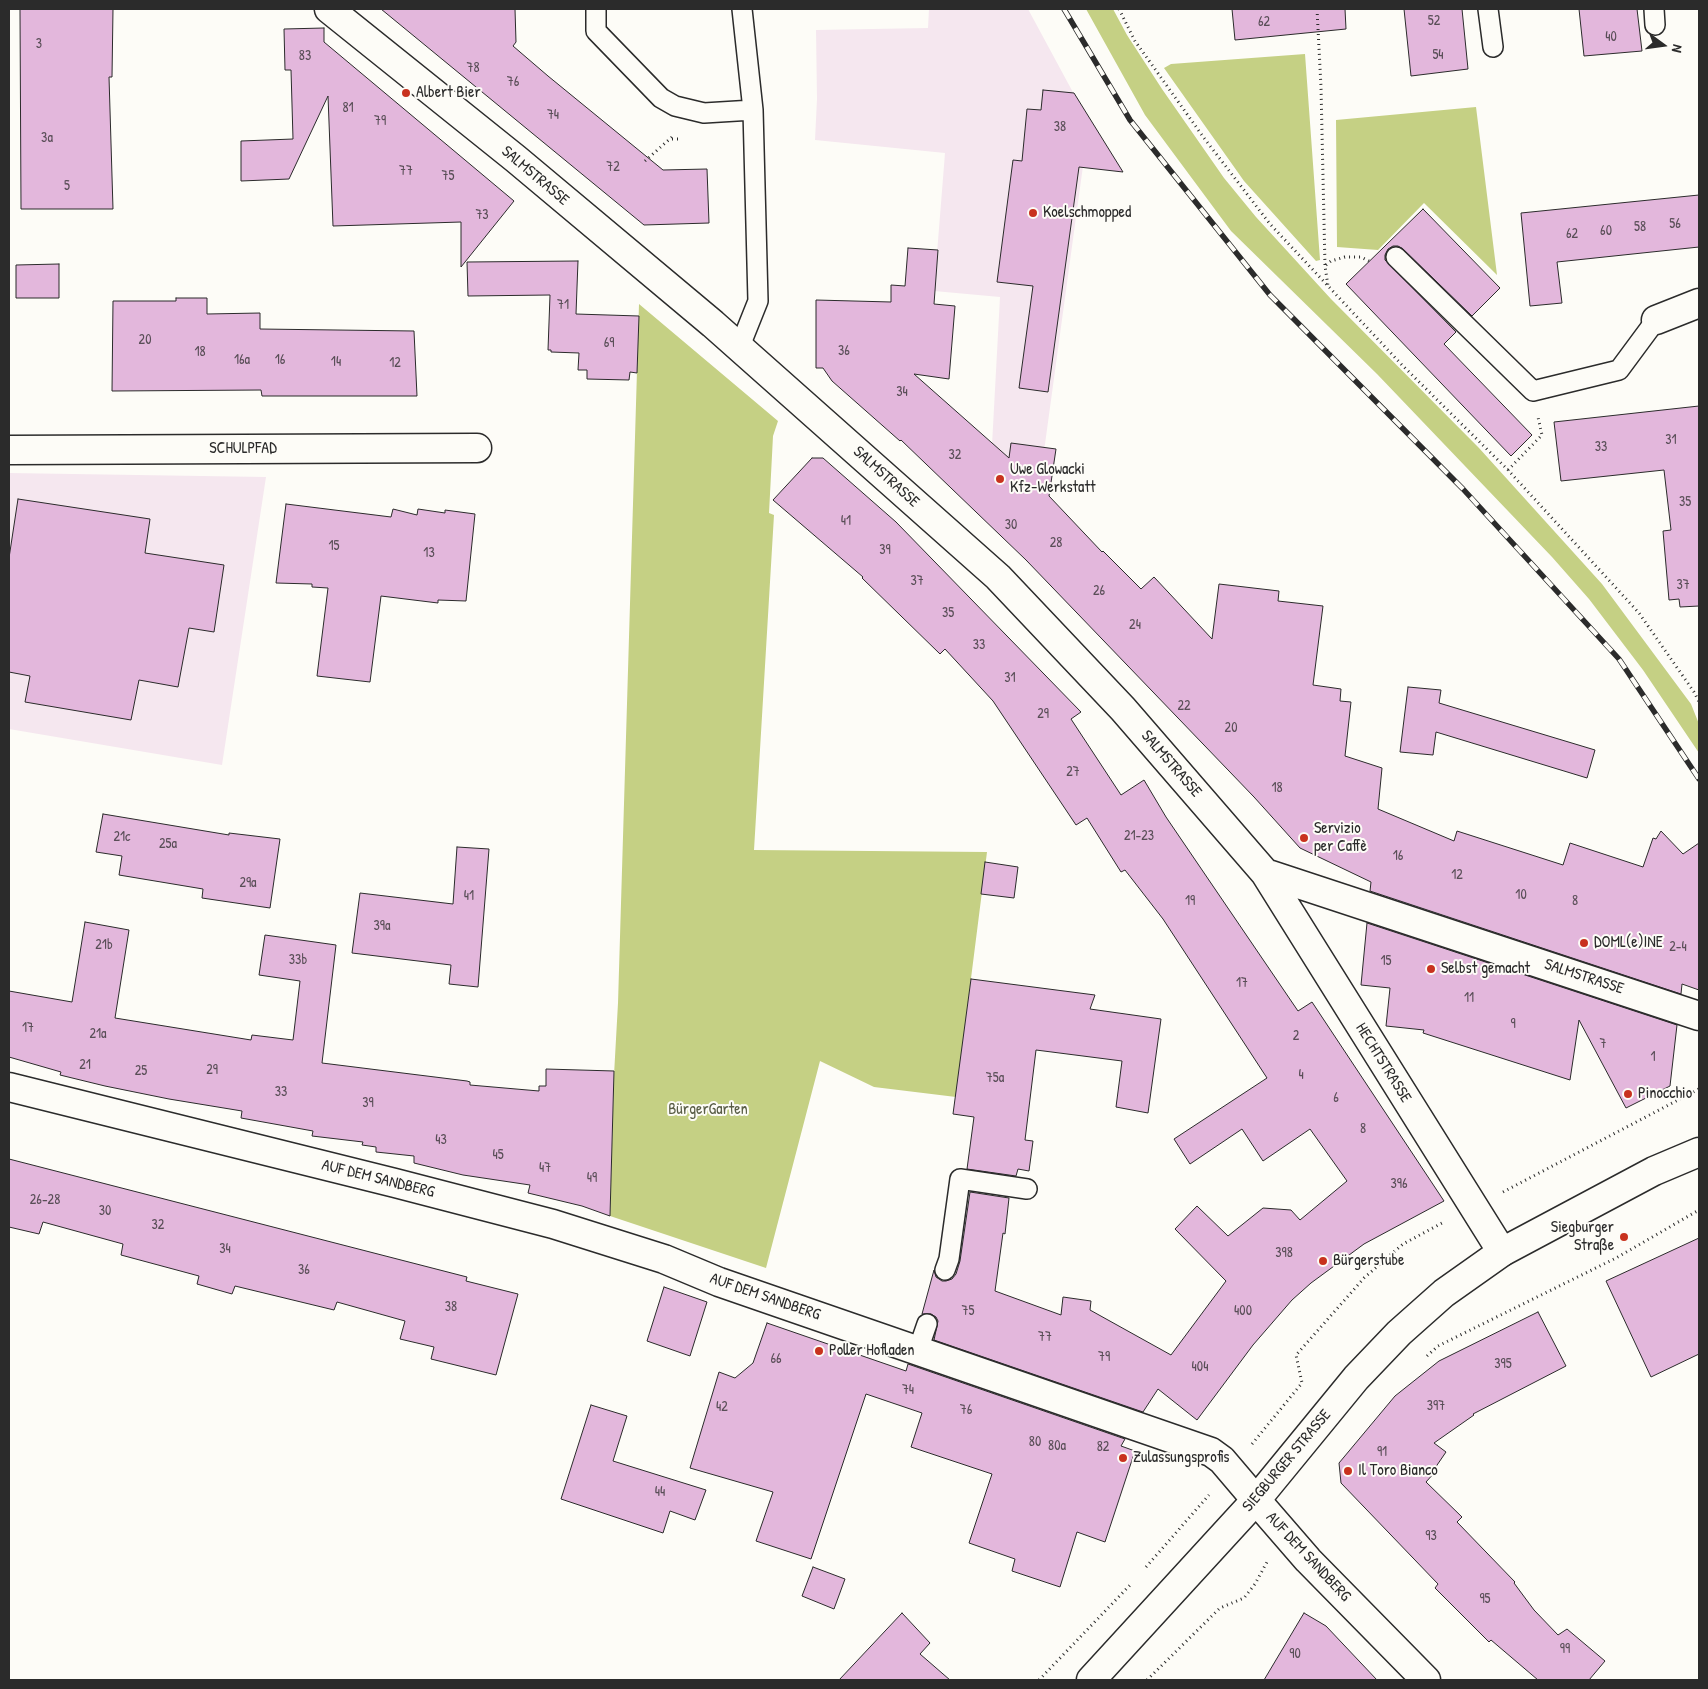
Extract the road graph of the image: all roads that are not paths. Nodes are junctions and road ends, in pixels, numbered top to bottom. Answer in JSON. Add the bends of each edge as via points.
{"nodes":[{"id":1,"x":329,"y":9,"type":"edge"},
{"id":2,"x":596,"y":9,"type":"edge"},
{"id":3,"x":742,"y":9,"type":"edge"},
{"id":4,"x":1488,"y":9,"type":"edge"},
{"id":5,"x":1493,"y":47,"type":"dead end"},
{"id":6,"x":752,"y":110,"type":"junction"},
{"id":7,"x":1396,"y":257,"type":"road end"},
{"id":8,"x":1699,"y":303,"type":"edge"},
{"id":9,"x":1656,"y":320,"type":"joint"},
{"id":10,"x":740,"y":346,"type":"junction"},
{"id":11,"x":477,"y":448,"type":"dead end"},
{"id":12,"x":9,"y":450,"type":"edge"},
{"id":13,"x":1265,"y":873,"type":"junction"},
{"id":14,"x":1699,"y":1016,"type":"edge"},
{"id":15,"x":9,"y":1087,"type":"edge"},
{"id":16,"x":1699,"y":1138,"type":"edge"},
{"id":17,"x":1699,"y":1152,"type":"edge"},
{"id":18,"x":1654,"y":1170,"type":"junction"},
{"id":19,"x":1027,"y":1189,"type":"dead end"},
{"id":20,"x":1502,"y":1252,"type":"junction"},
{"id":21,"x":945,"y":1270,"type":"dead end"},
{"id":22,"x":927,"y":1324,"type":"dead end"},
{"id":23,"x":918,"y":1350,"type":"junction"},
{"id":24,"x":1256,"y":1500,"type":"junction"},
{"id":25,"x":1091,"y":1680,"type":"edge"},
{"id":26,"x":1426,"y":1680,"type":"edge"}],
"edges":[{"from":1,"to":10,"type":"street","name":"SALMSTRASSE","via":[[516,159]]},
{"from":2,"to":6,"type":"lane","via":[[596,31],[661,98],[675,106],[704,113]]},
{"from":3,"to":6,"type":"lane"},
{"from":4,"to":5,"type":"lane"},
{"from":6,"to":10,"type":"lane","via":[[758,302]]},
{"from":7,"to":9,"type":"lane","via":[[1533,391],[1620,370]]},
{"from":8,"to":9,"type":"street"},
{"from":10,"to":13,"type":"street","name":"SALMSTRASSE","via":[[998,577],[1123,709]]},
{"from":11,"to":12,"type":"street","name":"SCHULPFAD"},
{"from":13,"to":14,"type":"street","name":"SALMSTRASSE"},
{"from":13,"to":20,"type":"street","name":"HECHTSTRASSE"},
{"from":15,"to":23,"type":"street","name":"AUF DEM SANDBERG","via":[[553,1224],[664,1259],[719,1282]]},
{"from":16,"to":18,"type":"street","name":"SIEGBURGER STRASSE"},
{"from":17,"to":18,"type":"street","name":"SIEGBURGER STRASSE"},
{"from":18,"to":20,"type":"street","name":"SIEGBURGER STRASSE"},
{"from":19,"to":21,"type":"lane","via":[[960,1179]]},
{"from":20,"to":24,"type":"street","name":"SIEGBURGER STRASSE","via":[[1444,1293],[1399,1333],[1350,1385]]},
{"from":22,"to":23,"type":"lane"},
{"from":23,"to":24,"type":"street","name":"AUF DEM SANDBERG","via":[[1211,1452],[1222,1460]]},
{"from":24,"to":25,"type":"street","name":"SIEGBURGER STRASSE"},
{"from":24,"to":26,"type":"street","name":"AUF DEM SANDBERG","via":[[1308,1560]]}]}
